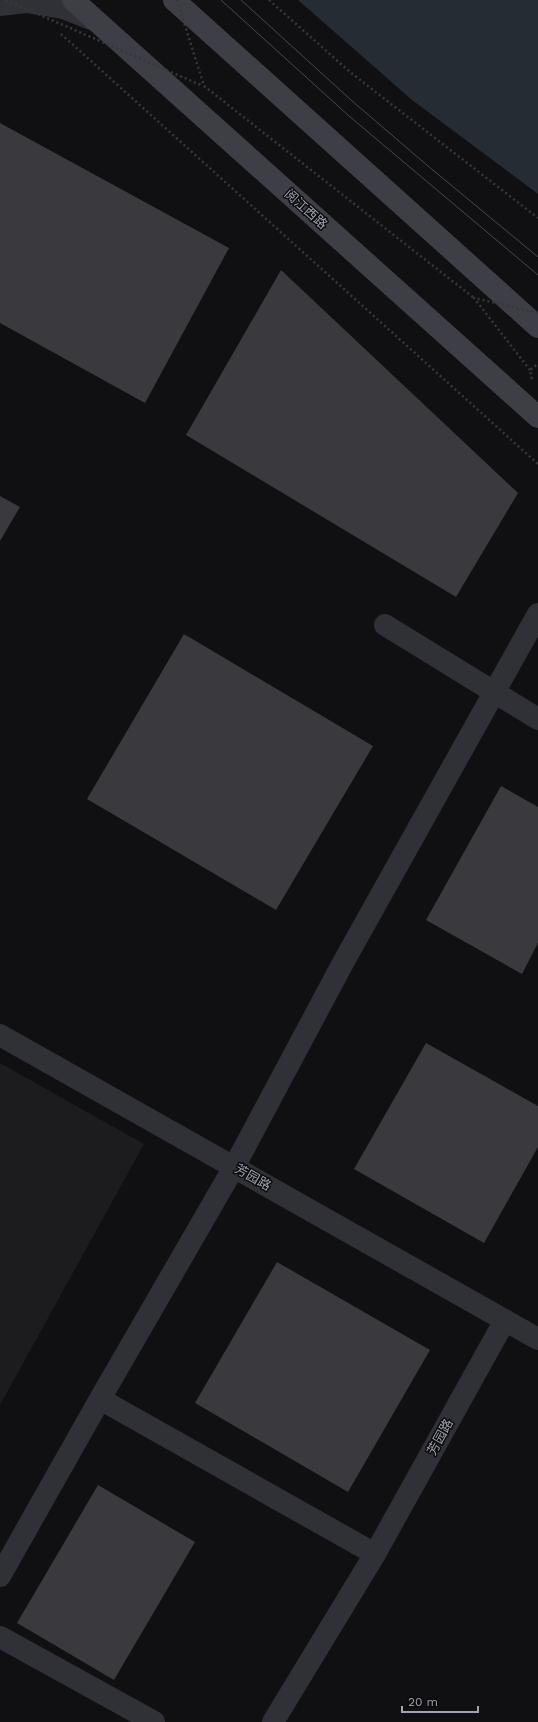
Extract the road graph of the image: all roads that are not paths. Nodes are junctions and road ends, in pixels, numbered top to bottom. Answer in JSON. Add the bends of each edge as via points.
{"nodes":[{"id":1,"x":73,"y":0,"type":"edge"},
{"id":2,"x":175,"y":0,"type":"edge"},
{"id":3,"x":16,"y":1,"type":"edge"},
{"id":4,"x":0,"y":5,"type":"edge"},
{"id":5,"x":96,"y":21,"type":"junction"},
{"id":6,"x":538,"y":327,"type":"edge"},
{"id":7,"x":538,"y":417,"type":"edge"},
{"id":8,"x":538,"y":614,"type":"edge"},
{"id":9,"x":385,"y":625,"type":"dead end"},
{"id":10,"x":493,"y":692,"type":"junction"},
{"id":11,"x":538,"y":719,"type":"edge"},
{"id":12,"x":0,"y":1035,"type":"edge"},
{"id":13,"x":234,"y":1167,"type":"junction"},
{"id":14,"x":506,"y":1320,"type":"junction"},
{"id":15,"x":538,"y":1338,"type":"edge"},
{"id":16,"x":100,"y":1399,"type":"junction"},
{"id":17,"x":375,"y":1554,"type":"junction"},
{"id":18,"x":0,"y":1576,"type":"edge"},
{"id":19,"x":0,"y":1637,"type":"edge"},
{"id":20,"x":154,"y":1722,"type":"edge"},
{"id":21,"x":273,"y":1722,"type":"edge"}],
"edges":[{"from":1,"to":5,"type":"main road","name":"阅江西路"},
{"from":2,"to":6,"type":"main road"},
{"from":3,"to":4,"type":"street"},
{"from":3,"to":5,"type":"street","via":[[63,8]]},
{"from":5,"to":7,"type":"main road","name":"阅江西路"},
{"from":8,"to":10,"type":"street"},
{"from":9,"to":10,"type":"street"},
{"from":10,"to":11,"type":"street"},
{"from":10,"to":13,"type":"street","via":[[344,961]]},
{"from":12,"to":13,"type":"street","name":"芳园路"},
{"from":13,"to":14,"type":"street","name":"芳园路"},
{"from":13,"to":16,"type":"street"},
{"from":14,"to":15,"type":"street","name":"芳园路"},
{"from":14,"to":17,"type":"street","name":"芳园路"},
{"from":16,"to":17,"type":"street"},
{"from":16,"to":18,"type":"street"},
{"from":17,"to":21,"type":"street","name":"芳园路"},
{"from":19,"to":20,"type":"street"}]}
